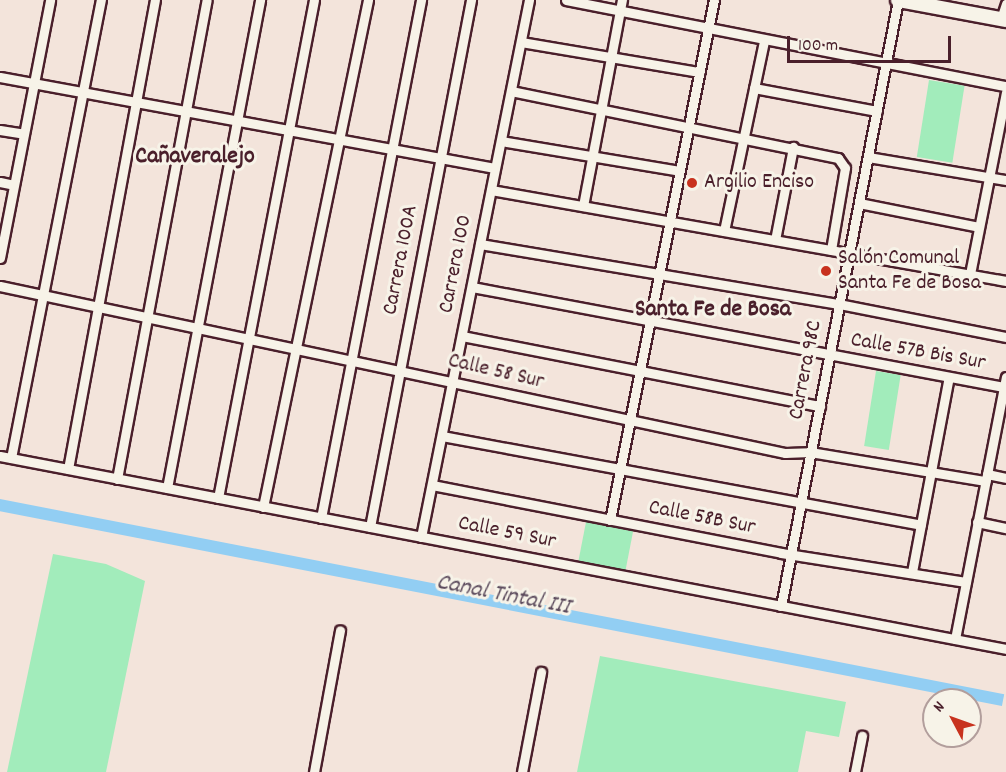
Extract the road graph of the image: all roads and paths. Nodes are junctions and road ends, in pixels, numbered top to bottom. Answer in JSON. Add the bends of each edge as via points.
{"nodes":[{"id":1,"x":50,"y":0,"type":"edge"},
{"id":2,"x":101,"y":0,"type":"edge"},
{"id":3,"x":155,"y":0,"type":"edge"},
{"id":4,"x":207,"y":0,"type":"edge"},
{"id":5,"x":260,"y":0,"type":"edge"},
{"id":6,"x":314,"y":0,"type":"edge"},
{"id":7,"x":368,"y":0,"type":"edge"},
{"id":8,"x":421,"y":0,"type":"edge"},
{"id":9,"x":471,"y":0,"type":"edge"},
{"id":10,"x":529,"y":0,"type":"edge"},
{"id":11,"x":566,"y":0,"type":"edge"},
{"id":12,"x":714,"y":0,"type":"edge"},
{"id":13,"x":898,"y":0,"type":"edge"},
{"id":14,"x":949,"y":4,"type":"edge"},
{"id":15,"x":1006,"y":4,"type":"edge"},
{"id":16,"x":621,"y":5,"type":"edge"},
{"id":17,"x":1004,"y":19,"type":"edge"},
{"id":18,"x":708,"y":30,"type":"junction"},
{"id":19,"x":764,"y":41,"type":"junction"},
{"id":20,"x":521,"y":42,"type":"junction"},
{"id":21,"x":611,"y":57,"type":"junction"},
{"id":22,"x":886,"y":64,"type":"junction"},
{"id":23,"x":699,"y":72,"type":"junction"},
{"id":24,"x":0,"y":77,"type":"edge"},
{"id":25,"x":34,"y":84,"type":"junction"},
{"id":26,"x":1006,"y":86,"type":"edge"},
{"id":27,"x":754,"y":88,"type":"junction"},
{"id":28,"x":511,"y":91,"type":"junction"},
{"id":29,"x":83,"y":93,"type":"junction"},
{"id":30,"x":1006,"y":93,"type":"edge"},
{"id":31,"x":136,"y":103,"type":"junction"},
{"id":32,"x":602,"y":109,"type":"junction"},
{"id":33,"x":877,"y":111,"type":"junction"},
{"id":34,"x":186,"y":112,"type":"junction"},
{"id":35,"x":237,"y":122,"type":"junction"},
{"id":36,"x":689,"y":124,"type":"junction"},
{"id":37,"x":0,"y":130,"type":"edge"},
{"id":38,"x":288,"y":132,"type":"junction"},
{"id":39,"x":24,"y":134,"type":"junction"},
{"id":40,"x":743,"y":137,"type":"junction"},
{"id":41,"x":501,"y":141,"type":"junction"},
{"id":42,"x":341,"y":142,"type":"junction"},
{"id":43,"x":793,"y":147,"type":"junction"},
{"id":44,"x":392,"y":151,"type":"junction"},
{"id":45,"x":868,"y":158,"type":"junction"},
{"id":46,"x":592,"y":159,"type":"junction"},
{"id":47,"x":441,"y":160,"type":"junction"},
{"id":48,"x":495,"y":168,"type":"junction"},
{"id":49,"x":680,"y":171,"type":"junction"},
{"id":50,"x":989,"y":177,"type":"junction"},
{"id":51,"x":1006,"y":180,"type":"edge"},
{"id":52,"x":0,"y":182,"type":"edge"},
{"id":53,"x":14,"y":185,"type":"junction"},
{"id":54,"x":491,"y":190,"type":"junction"},
{"id":55,"x":859,"y":203,"type":"junction"},
{"id":56,"x":583,"y":206,"type":"junction"},
{"id":57,"x":670,"y":222,"type":"junction"},
{"id":58,"x":979,"y":227,"type":"junction"},
{"id":59,"x":724,"y":231,"type":"junction"},
{"id":60,"x":775,"y":240,"type":"junction"},
{"id":61,"x":480,"y":244,"type":"junction"},
{"id":62,"x":831,"y":250,"type":"junction"},
{"id":63,"x":849,"y":253,"type":"junction"},
{"id":64,"x":0,"y":258,"type":"edge"},
{"id":65,"x":970,"y":274,"type":"junction"},
{"id":66,"x":659,"y":275,"type":"junction"},
{"id":67,"x":1006,"y":281,"type":"edge"},
{"id":68,"x":0,"y":286,"type":"edge"},
{"id":69,"x":472,"y":287,"type":"junction"},
{"id":70,"x":43,"y":295,"type":"junction"},
{"id":71,"x":839,"y":304,"type":"junction"},
{"id":72,"x":98,"y":306,"type":"junction"},
{"id":73,"x":147,"y":317,"type":"junction"},
{"id":74,"x":650,"y":321,"type":"junction"},
{"id":75,"x":198,"y":327,"type":"junction"},
{"id":76,"x":462,"y":336,"type":"junction"},
{"id":77,"x":1006,"y":337,"type":"edge"},
{"id":78,"x":249,"y":338,"type":"junction"},
{"id":79,"x":297,"y":348,"type":"junction"},
{"id":80,"x":829,"y":356,"type":"junction"},
{"id":81,"x":351,"y":359,"type":"junction"},
{"id":82,"x":400,"y":369,"type":"junction"},
{"id":83,"x":640,"y":371,"type":"junction"},
{"id":84,"x":949,"y":377,"type":"junction"},
{"id":85,"x":1006,"y":377,"type":"edge"},
{"id":86,"x":452,"y":382,"type":"junction"},
{"id":87,"x":1004,"y":387,"type":"junction"},
{"id":88,"x":820,"y":406,"type":"junction"},
{"id":89,"x":1002,"y":420,"type":"edge"},
{"id":90,"x":630,"y":421,"type":"junction"},
{"id":91,"x":442,"y":436,"type":"junction"},
{"id":92,"x":810,"y":452,"type":"junction"},
{"id":93,"x":0,"y":456,"type":"edge"},
{"id":94,"x":11,"y":458,"type":"junction"},
{"id":95,"x":68,"y":469,"type":"junction"},
{"id":96,"x":620,"y":470,"type":"junction"},
{"id":97,"x":931,"y":470,"type":"junction"},
{"id":98,"x":986,"y":477,"type":"junction"},
{"id":99,"x":1006,"y":478,"type":"edge"},
{"id":100,"x":117,"y":479,"type":"junction"},
{"id":101,"x":432,"y":485,"type":"junction"},
{"id":102,"x":167,"y":488,"type":"junction"},
{"id":103,"x":218,"y":498,"type":"junction"},
{"id":104,"x":802,"y":503,"type":"junction"},
{"id":105,"x":263,"y":507,"type":"junction"},
{"id":106,"x":321,"y":518,"type":"junction"},
{"id":107,"x":610,"y":520,"type":"junction"},
{"id":108,"x":977,"y":522,"type":"junction"},
{"id":109,"x":921,"y":525,"type":"junction"},
{"id":110,"x":370,"y":527,"type":"junction"},
{"id":111,"x":1006,"y":528,"type":"edge"},
{"id":112,"x":422,"y":537,"type":"junction"},
{"id":113,"x":792,"y":553,"type":"junction"},
{"id":114,"x":912,"y":572,"type":"junction"},
{"id":115,"x":966,"y":582,"type":"junction"},
{"id":116,"x":781,"y":606,"type":"junction"},
{"id":117,"x":340,"y":630,"type":"dead end"},
{"id":118,"x":954,"y":639,"type":"junction"},
{"id":119,"x":1006,"y":649,"type":"edge"},
{"id":120,"x":541,"y":672,"type":"dead end"},
{"id":121,"x":862,"y":736,"type":"dead end"},
{"id":122,"x":314,"y":772,"type":"edge"},
{"id":123,"x":522,"y":772,"type":"edge"},
{"id":124,"x":855,"y":772,"type":"edge"}],
"edges":[{"from":1,"to":25,"type":"street"},
{"from":2,"to":29,"type":"street"},
{"from":3,"to":31,"type":"street"},
{"from":4,"to":34,"type":"street"},
{"from":5,"to":35,"type":"street"},
{"from":6,"to":38,"type":"street"},
{"from":7,"to":42,"type":"street"},
{"from":8,"to":44,"type":"street"},
{"from":9,"to":47,"type":"street","name":"Carrera 100A"},
{"from":10,"to":20,"type":"street","name":"Carrera 100"},
{"from":11,"to":16,"type":"street"},
{"from":12,"to":18,"type":"street"},
{"from":13,"to":14,"type":"street"},
{"from":13,"to":22,"type":"street","name":"Carrera 98C"},
{"from":14,"to":17,"type":"street"},
{"from":15,"to":17,"type":"street"},
{"from":16,"to":18,"type":"street"},
{"from":16,"to":21,"type":"street"},
{"from":18,"to":19,"type":"street"},
{"from":18,"to":23,"type":"street"},
{"from":19,"to":22,"type":"street"},
{"from":19,"to":27,"type":"street"},
{"from":20,"to":21,"type":"street"},
{"from":20,"to":28,"type":"street","name":"Carrera 100"},
{"from":21,"to":23,"type":"street"},
{"from":21,"to":32,"type":"street"},
{"from":22,"to":26,"type":"street"},
{"from":22,"to":33,"type":"street","name":"Carrera 98C"},
{"from":23,"to":36,"type":"street"},
{"from":24,"to":25,"type":"street"},
{"from":25,"to":29,"type":"street"},
{"from":25,"to":39,"type":"street"},
{"from":27,"to":33,"type":"street"},
{"from":27,"to":40,"type":"street"},
{"from":28,"to":32,"type":"street"},
{"from":28,"to":41,"type":"street","name":"Carrera 100"},
{"from":29,"to":31,"type":"street"},
{"from":29,"to":70,"type":"street"},
{"from":30,"to":50,"type":"street"},
{"from":31,"to":34,"type":"street"},
{"from":31,"to":72,"type":"street"},
{"from":32,"to":36,"type":"street"},
{"from":32,"to":46,"type":"street"},
{"from":33,"to":45,"type":"street","name":"Carrera 98C"},
{"from":34,"to":35,"type":"street"},
{"from":34,"to":73,"type":"street"},
{"from":35,"to":38,"type":"street"},
{"from":35,"to":75,"type":"street"},
{"from":36,"to":40,"type":"street"},
{"from":36,"to":49,"type":"street"},
{"from":37,"to":39,"type":"street"},
{"from":38,"to":42,"type":"street"},
{"from":38,"to":78,"type":"street"},
{"from":39,"to":53,"type":"street"},
{"from":40,"to":43,"type":"street"},
{"from":40,"to":59,"type":"street"},
{"from":41,"to":46,"type":"street"},
{"from":41,"to":48,"type":"street","name":"Carrera 100"},
{"from":42,"to":44,"type":"street"},
{"from":42,"to":79,"type":"street"},
{"from":43,"to":60,"type":"street"},
{"from":43,"to":62,"type":"street","via":[[838,158],[845,168]]},
{"from":44,"to":47,"type":"street"},
{"from":44,"to":81,"type":"street"},
{"from":45,"to":50,"type":"street"},
{"from":45,"to":55,"type":"street","name":"Carrera 98C"},
{"from":46,"to":49,"type":"street"},
{"from":46,"to":56,"type":"street"},
{"from":47,"to":48,"type":"street"},
{"from":47,"to":82,"type":"street","name":"Carrera 100A"},
{"from":48,"to":54,"type":"street","name":"Carrera 100"},
{"from":49,"to":57,"type":"street"},
{"from":50,"to":51,"type":"street"},
{"from":50,"to":58,"type":"street"},
{"from":52,"to":53,"type":"street"},
{"from":53,"to":64,"type":"street"},
{"from":54,"to":56,"type":"street"},
{"from":54,"to":61,"type":"street","name":"Carrera 100"},
{"from":55,"to":58,"type":"street"},
{"from":55,"to":63,"type":"street","name":"Carrera 98C"},
{"from":56,"to":57,"type":"street"},
{"from":57,"to":59,"type":"street"},
{"from":57,"to":66,"type":"street"},
{"from":58,"to":65,"type":"street"},
{"from":59,"to":60,"type":"street"},
{"from":60,"to":62,"type":"street"},
{"from":61,"to":66,"type":"street"},
{"from":61,"to":69,"type":"street","name":"Carrera 100"},
{"from":62,"to":63,"type":"street"},
{"from":63,"to":65,"type":"street"},
{"from":63,"to":71,"type":"street","name":"Carrera 98C"},
{"from":65,"to":67,"type":"street"},
{"from":66,"to":71,"type":"street"},
{"from":66,"to":74,"type":"street"},
{"from":68,"to":70,"type":"street","name":"Calle 58 Sur"},
{"from":69,"to":74,"type":"street","name":"Calle 57B Bis Sur"},
{"from":69,"to":76,"type":"street","name":"Carrera 100"},
{"from":70,"to":72,"type":"street","name":"Calle 58 Sur"},
{"from":70,"to":94,"type":"street"},
{"from":71,"to":77,"type":"street"},
{"from":71,"to":80,"type":"street","name":"Carrera 98C"},
{"from":72,"to":73,"type":"street","name":"Calle 58 Sur"},
{"from":72,"to":95,"type":"street"},
{"from":73,"to":75,"type":"street","name":"Calle 58 Sur"},
{"from":73,"to":100,"type":"street"},
{"from":74,"to":80,"type":"street","name":"Calle 57B Bis Sur"},
{"from":74,"to":83,"type":"street"},
{"from":75,"to":78,"type":"street","name":"Calle 58 Sur"},
{"from":75,"to":102,"type":"street"},
{"from":76,"to":83,"type":"street"},
{"from":76,"to":86,"type":"street","name":"Carrera 100"},
{"from":78,"to":79,"type":"street","name":"Calle 58 Sur"},
{"from":78,"to":103,"type":"street"},
{"from":79,"to":81,"type":"street","name":"Calle 58 Sur"},
{"from":79,"to":105,"type":"street"},
{"from":80,"to":84,"type":"street","name":"Calle 57B Bis Sur"},
{"from":80,"to":88,"type":"street","name":"Carrera 98C"},
{"from":81,"to":82,"type":"street","name":"Calle 58 Sur"},
{"from":81,"to":106,"type":"street"},
{"from":82,"to":86,"type":"street","name":"Calle 58 Sur"},
{"from":82,"to":110,"type":"street","name":"Carrera 100A"},
{"from":83,"to":88,"type":"street"},
{"from":83,"to":90,"type":"street"},
{"from":84,"to":87,"type":"street","name":"Calle 57B Bis Sur"},
{"from":84,"to":97,"type":"street"},
{"from":85,"to":87,"type":"street"},
{"from":86,"to":90,"type":"street","name":"Calle 58 Sur"},
{"from":86,"to":91,"type":"street","name":"Carrera 100"},
{"from":87,"to":89,"type":"street"},
{"from":88,"to":92,"type":"street","name":"Carrera 98C"},
{"from":89,"to":98,"type":"street"},
{"from":90,"to":92,"type":"street","name":"Calle 58 Sur","via":[[785,453]]},
{"from":90,"to":96,"type":"street"},
{"from":91,"to":96,"type":"street"},
{"from":91,"to":101,"type":"street","name":"Carrera 100"},
{"from":92,"to":97,"type":"street","name":"Calle 58 Sur"},
{"from":92,"to":104,"type":"street","name":"Carrera 98C"},
{"from":93,"to":94,"type":"street","name":"Calle 59 Sur"},
{"from":94,"to":95,"type":"street","name":"Calle 59 Sur"},
{"from":95,"to":100,"type":"street","name":"Calle 59 Sur"},
{"from":96,"to":104,"type":"street"},
{"from":96,"to":107,"type":"street"},
{"from":97,"to":98,"type":"street","name":"Calle 58 Sur"},
{"from":97,"to":109,"type":"street"},
{"from":98,"to":99,"type":"street","name":"Calle 58 Sur"},
{"from":98,"to":108,"type":"street"},
{"from":100,"to":102,"type":"street","name":"Calle 59 Sur"},
{"from":101,"to":107,"type":"street","name":"Calle 58B Sur"},
{"from":101,"to":112,"type":"street","name":"Carrera 100"},
{"from":102,"to":103,"type":"street","name":"Calle 59 Sur"},
{"from":103,"to":105,"type":"street","name":"Calle 59 Sur"},
{"from":104,"to":109,"type":"street"},
{"from":104,"to":113,"type":"street","name":"Carrera 98C"},
{"from":105,"to":106,"type":"street","name":"Calle 59 Sur"},
{"from":106,"to":110,"type":"street","name":"Calle 59 Sur"},
{"from":107,"to":113,"type":"street","name":"Calle 58B Sur"},
{"from":108,"to":111,"type":"street"},
{"from":108,"to":115,"type":"street"},
{"from":109,"to":114,"type":"street"},
{"from":110,"to":112,"type":"street","name":"Calle 59 Sur"},
{"from":112,"to":116,"type":"street","name":"Calle 59 Sur"},
{"from":113,"to":114,"type":"street","name":"Calle 58B Sur"},
{"from":113,"to":116,"type":"street","name":"Carrera 98C"},
{"from":114,"to":115,"type":"street","name":"Calle 58B Sur"},
{"from":115,"to":118,"type":"street"},
{"from":116,"to":118,"type":"street","name":"Calle 59 Sur"},
{"from":117,"to":122,"type":"street"},
{"from":118,"to":119,"type":"street","name":"Calle 59 Sur"},
{"from":120,"to":123,"type":"street"},
{"from":121,"to":124,"type":"street"}]}
